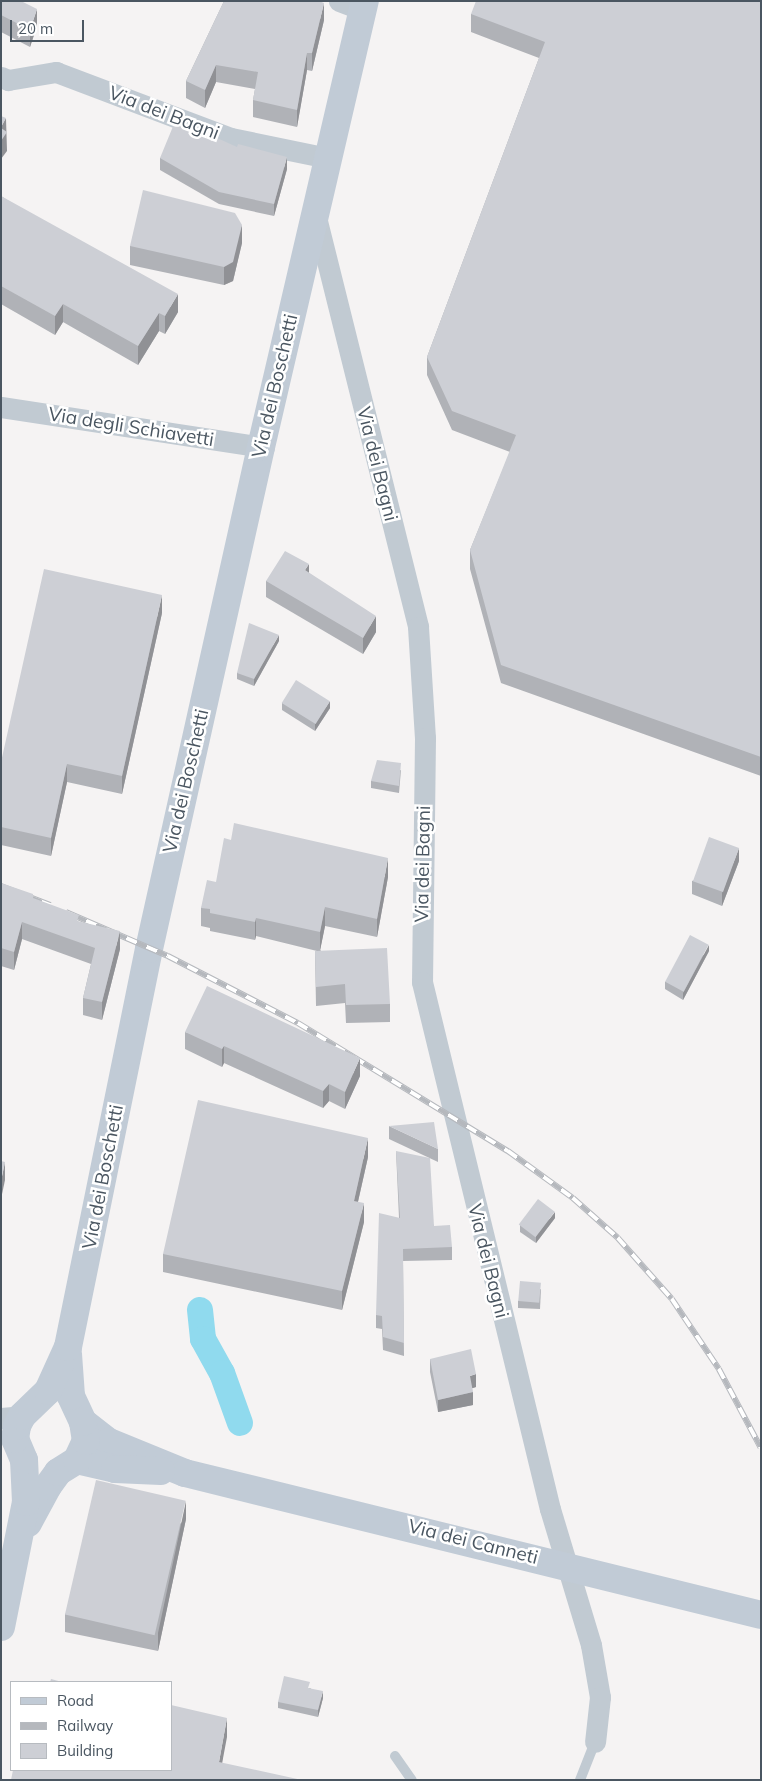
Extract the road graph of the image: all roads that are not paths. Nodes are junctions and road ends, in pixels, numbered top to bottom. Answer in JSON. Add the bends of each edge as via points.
{"nodes":[{"id":1,"x":355,"y":4,"type":"edge"},
{"id":2,"x":1,"y":77,"type":"edge"},
{"id":3,"x":328,"y":158,"type":"junction"},
{"id":4,"x":316,"y":217,"type":"junction"},
{"id":5,"x":1,"y":407,"type":"edge"},
{"id":6,"x":261,"y":447,"type":"junction"},
{"id":7,"x":68,"y":1347,"type":"junction"},
{"id":8,"x":20,"y":1413,"type":"edge"},
{"id":9,"x":80,"y":1417,"type":"junction"},
{"id":10,"x":15,"y":1450,"type":"edge"},
{"id":11,"x":67,"y":1466,"type":"junction"},
{"id":12,"x":185,"y":1473,"type":"junction"},
{"id":13,"x":19,"y":1543,"type":"junction"},
{"id":14,"x":568,"y":1565,"type":"junction"},
{"id":15,"x":761,"y":1615,"type":"edge"},
{"id":16,"x":1,"y":1627,"type":"edge"},
{"id":17,"x":595,"y":1742,"type":"joint"},
{"id":18,"x":394,"y":1756,"type":"dead end"},
{"id":19,"x":412,"y":1780,"type":"edge"},
{"id":20,"x":580,"y":1780,"type":"edge"}],
"edges":[{"from":1,"to":3,"type":"street","name":"Via dei Bagni"},
{"from":2,"to":3,"type":"street","name":"Via dei Bagni","via":[[8,80],[56,72],[231,138]]},
{"from":3,"to":4,"type":"street","name":"Via dei Bagni"},
{"from":4,"to":6,"type":"street","name":"Via dei Boschetti"},
{"from":4,"to":14,"type":"street","name":"Via dei Bagni","via":[[418,627],[425,738],[422,982],[550,1509]]},
{"from":5,"to":6,"type":"street","name":"Via degli Schiavetti"},
{"from":6,"to":7,"type":"street","name":"Via dei Boschetti","via":[[149,949]]},
{"from":7,"to":8,"type":"street","name":"Via dei Boschetti","via":[[52,1384]]},
{"from":7,"to":9,"type":"street","name":"Via dei Boschetti","via":[[71,1396]]},
{"from":8,"to":9,"type":"street","via":[[57,1402]]},
{"from":8,"to":10,"type":"street","name":"Via dei Boschetti"},
{"from":9,"to":11,"type":"street","name":"Via dei Boschetti","via":[[86,1441]]},
{"from":9,"to":12,"type":"street","name":"Via dei Canneti","via":[[110,1442]]},
{"from":10,"to":11,"type":"street","via":[[34,1468]]},
{"from":10,"to":13,"type":"street","name":"Via dei Boschetti","via":[[26,1502]]},
{"from":11,"to":12,"type":"street","name":"Via dei Canneti"},
{"from":11,"to":13,"type":"street","name":"Via dei Boschetti","via":[[37,1504]]},
{"from":12,"to":14,"type":"street","name":"Via dei Canneti"},
{"from":13,"to":16,"type":"street","name":"Via dei Boschetti"},
{"from":14,"to":15,"type":"street","name":"Via dei Canneti"},
{"from":14,"to":17,"type":"street","name":"Via dei Bagni","via":[[591,1645],[600,1697]]},
{"from":17,"to":20,"type":"lane"},
{"from":18,"to":19,"type":"lane"}]}
